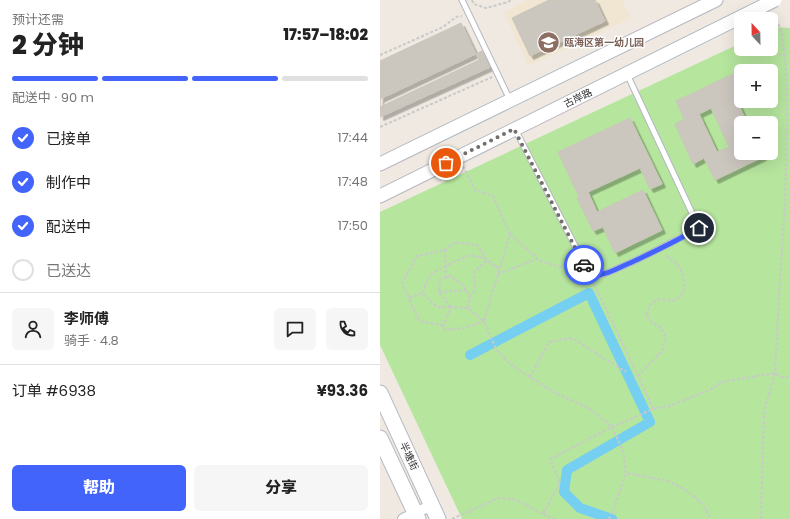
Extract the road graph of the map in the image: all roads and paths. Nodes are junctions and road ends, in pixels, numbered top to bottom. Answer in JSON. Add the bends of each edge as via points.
{"nodes":[{"id":1,"x":462,"y":0,"type":"edge"},
{"id":2,"x":472,"y":0,"type":"edge"},
{"id":3,"x":511,"y":0,"type":"edge"},
{"id":4,"x":716,"y":0,"type":"edge"},
{"id":5,"x":771,"y":4,"type":"edge"},
{"id":6,"x":469,"y":15,"type":"junction"},
{"id":7,"x":778,"y":53,"type":"edge"},
{"id":8,"x":380,"y":55,"type":"edge"},
{"id":9,"x":784,"y":57,"type":"junction"},
{"id":10,"x":626,"y":74,"type":"junction"},
{"id":11,"x":498,"y":75,"type":"junction"},
{"id":12,"x":510,"y":100,"type":"junction"},
{"id":13,"x":380,"y":127,"type":"edge"},
{"id":14,"x":514,"y":129,"type":"junction"},
{"id":15,"x":459,"y":157,"type":"junction"},
{"id":16,"x":380,"y":164,"type":"edge"},
{"id":17,"x":380,"y":196,"type":"edge"},
{"id":18,"x":510,"y":234,"type":"junction"},
{"id":19,"x":661,"y":248,"type":"junction"},
{"id":20,"x":445,"y":250,"type":"junction"},
{"id":21,"x":537,"y":259,"type":"junction"},
{"id":22,"x":487,"y":260,"type":"junction"},
{"id":23,"x":445,"y":266,"type":"junction"},
{"id":24,"x":499,"y":269,"type":"junction"},
{"id":25,"x":498,"y":274,"type":"junction"},
{"id":26,"x":590,"y":275,"type":"junction"},
{"id":27,"x":446,"y":278,"type":"junction"},
{"id":28,"x":466,"y":290,"type":"junction"},
{"id":29,"x":439,"y":292,"type":"junction"},
{"id":30,"x":422,"y":293,"type":"junction"},
{"id":31,"x":470,"y":296,"type":"junction"},
{"id":32,"x":409,"y":298,"type":"junction"},
{"id":33,"x":452,"y":307,"type":"junction"},
{"id":34,"x":468,"y":308,"type":"junction"},
{"id":35,"x":484,"y":321,"type":"junction"},
{"id":36,"x":443,"y":327,"type":"junction"},
{"id":37,"x":626,"y":372,"type":"dead end"},
{"id":38,"x":775,"y":373,"type":"junction"},
{"id":39,"x":638,"y":376,"type":"junction"},
{"id":40,"x":530,"y":377,"type":"junction"},
{"id":41,"x":790,"y":378,"type":"edge"},
{"id":42,"x":380,"y":394,"type":"edge"},
{"id":43,"x":653,"y":409,"type":"junction"},
{"id":44,"x":612,"y":426,"type":"junction"},
{"id":45,"x":380,"y":438,"type":"edge"},
{"id":46,"x":626,"y":473,"type":"junction"},
{"id":47,"x":432,"y":505,"type":"junction"},
{"id":48,"x":544,"y":514,"type":"junction"},
{"id":49,"x":412,"y":517,"type":"edge"},
{"id":50,"x":438,"y":519,"type":"edge"},
{"id":51,"x":452,"y":519,"type":"edge"},
{"id":52,"x":554,"y":519,"type":"edge"},
{"id":53,"x":609,"y":519,"type":"edge"},
{"id":54,"x":711,"y":519,"type":"edge"},
{"id":55,"x":761,"y":519,"type":"edge"}],
"edges":[{"from":1,"to":6,"type":"lane"},
{"from":2,"to":3,"type":"path","via":[[474,4],[486,8]]},
{"from":4,"to":12,"type":"street"},
{"from":5,"to":9,"type":"path","via":[[782,34]]},
{"from":5,"to":10,"type":"street","name":"古岸路"},
{"from":6,"to":8,"type":"path","via":[[456,17],[443,27]]},
{"from":6,"to":11,"type":"lane"},
{"from":7,"to":9,"type":"path"},
{"from":9,"to":38,"type":"path","via":[[787,118],[785,204]]},
{"from":10,"to":14,"type":"street","name":"古岸路"},
{"from":10,"to":19,"type":"lane","via":[[699,228]]},
{"from":11,"to":12,"type":"lane"},
{"from":11,"to":13,"type":"path"},
{"from":12,"to":16,"type":"street"},
{"from":14,"to":15,"type":"street","name":"古岸路"},
{"from":14,"to":26,"type":"lane"},
{"from":15,"to":17,"type":"street","name":"古岸路"},
{"from":15,"to":18,"type":"path","via":[[475,190],[493,196]]},
{"from":18,"to":21,"type":"path"},
{"from":18,"to":24,"type":"path"},
{"from":19,"to":26,"type":"lane","via":[[606,273]]},
{"from":19,"to":39,"type":"path","via":[[666,257],[676,263],[685,285],[681,295],[673,301],[658,299],[650,305],[646,315],[651,322],[661,328],[666,337],[662,351]]},
{"from":20,"to":22,"type":"path","via":[[455,242],[477,245]]},
{"from":20,"to":23,"type":"path"},
{"from":20,"to":32,"type":"path","via":[[417,256],[402,282]]},
{"from":21,"to":25,"type":"path"},
{"from":21,"to":26,"type":"path"},
{"from":22,"to":23,"type":"path","via":[[470,255]]},
{"from":22,"to":24,"type":"path"},
{"from":22,"to":31,"type":"path","via":[[474,272],[476,289]]},
{"from":23,"to":27,"type":"path"},
{"from":23,"to":30,"type":"path","via":[[430,275]]},
{"from":24,"to":25,"type":"path"},
{"from":25,"to":35,"type":"path"},
{"from":26,"to":39,"type":"path"},
{"from":27,"to":28,"type":"path","via":[[450,276]]},
{"from":27,"to":29,"type":"path","via":[[440,280]]},
{"from":28,"to":29,"type":"path"},
{"from":28,"to":31,"type":"path"},
{"from":29,"to":33,"type":"path"},
{"from":30,"to":32,"type":"path"},
{"from":30,"to":33,"type":"path","via":[[436,307]]},
{"from":31,"to":34,"type":"path"},
{"from":32,"to":36,"type":"path","via":[[419,321]]},
{"from":33,"to":34,"type":"path"},
{"from":33,"to":36,"type":"path"},
{"from":34,"to":35,"type":"path"},
{"from":35,"to":36,"type":"path","via":[[464,328],[445,330]]},
{"from":35,"to":40,"type":"path","via":[[496,349],[510,364]]},
{"from":37,"to":40,"type":"path","via":[[572,338],[549,342]]},
{"from":38,"to":41,"type":"path"},
{"from":38,"to":43,"type":"path","via":[[722,382],[710,390],[669,406]]},
{"from":38,"to":55,"type":"path","via":[[764,411]]},
{"from":39,"to":43,"type":"path"},
{"from":40,"to":44,"type":"path","via":[[550,390],[590,409]]},
{"from":42,"to":47,"type":"main road","name":"半塘街"},
{"from":43,"to":44,"type":"path"},
{"from":44,"to":46,"type":"path","via":[[623,451]]},
{"from":44,"to":48,"type":"path","via":[[550,459],[560,483]]},
{"from":45,"to":49,"type":"main road","name":"半塘街"},
{"from":46,"to":53,"type":"path"},
{"from":46,"to":54,"type":"path","via":[[668,481],[688,491],[703,504]]},
{"from":47,"to":49,"type":"street"},
{"from":47,"to":50,"type":"main road","name":"半塘街"},
{"from":48,"to":51,"type":"path","via":[[516,500],[498,498]]},
{"from":48,"to":52,"type":"path"}]}
